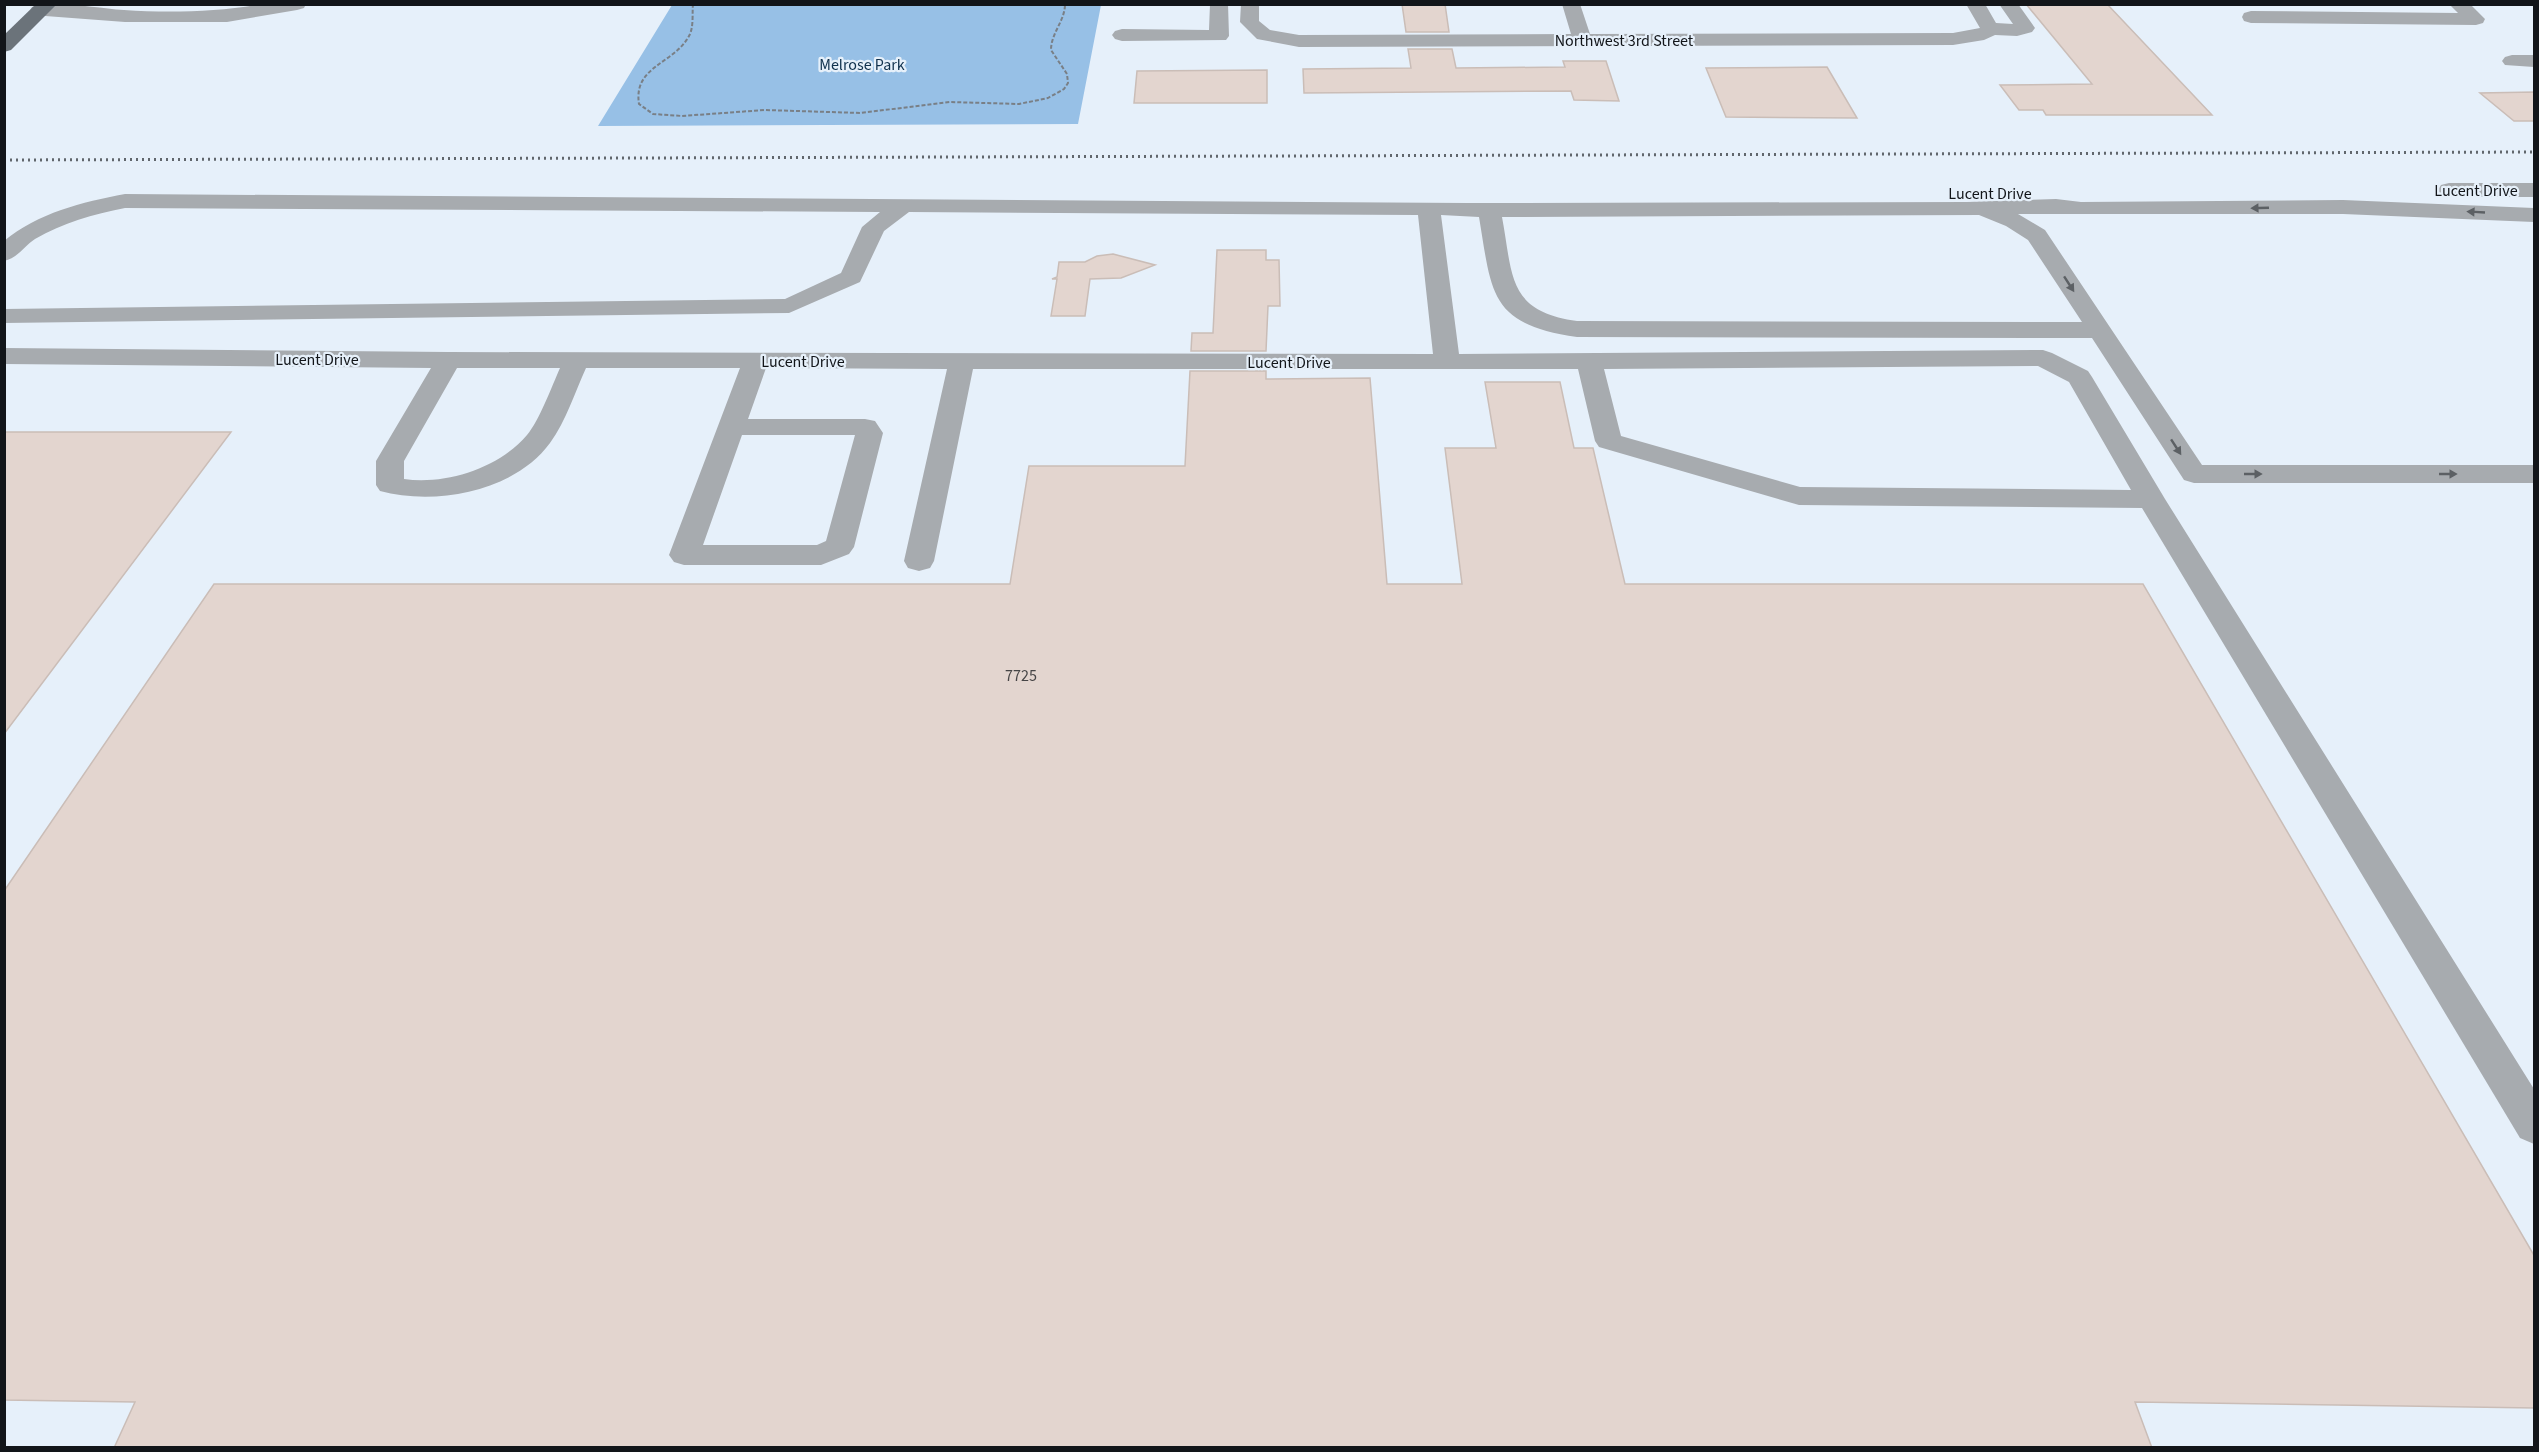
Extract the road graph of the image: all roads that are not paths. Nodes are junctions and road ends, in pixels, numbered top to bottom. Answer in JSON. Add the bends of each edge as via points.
{"nodes":[{"id":1,"x":297,"y":4,"type":"edge"},
{"id":2,"x":1572,"y":4,"type":"edge"},
{"id":3,"x":2458,"y":4,"type":"edge"},
{"id":4,"x":1977,"y":7,"type":"edge"},
{"id":5,"x":2010,"y":7,"type":"edge"},
{"id":6,"x":39,"y":12,"type":"edge"},
{"id":7,"x":1219,"y":13,"type":"edge"},
{"id":8,"x":2251,"y":17,"type":"dead end"},
{"id":9,"x":1255,"y":20,"type":"edge"},
{"id":10,"x":4,"y":28,"type":"edge"},
{"id":11,"x":1987,"y":31,"type":"junction"},
{"id":12,"x":1579,"y":32,"type":"junction"},
{"id":13,"x":1122,"y":35,"type":"dead end"},
{"id":14,"x":4,"y":46,"type":"edge"},
{"id":15,"x":2512,"y":61,"type":"dead end"},
{"id":16,"x":2535,"y":61,"type":"edge"},
{"id":17,"x":2535,"y":190,"type":"edge"},
{"id":18,"x":903,"y":206,"type":"junction"},
{"id":19,"x":1438,"y":208,"type":"junction"},
{"id":20,"x":1967,"y":209,"type":"junction"},
{"id":21,"x":2081,"y":209,"type":"junction"},
{"id":22,"x":1489,"y":210,"type":"junction"},
{"id":23,"x":2535,"y":215,"type":"edge"},
{"id":24,"x":2037,"y":235,"type":"junction"},
{"id":25,"x":4,"y":254,"type":"edge"},
{"id":26,"x":4,"y":316,"type":"edge"},
{"id":27,"x":2100,"y":330,"type":"junction"},
{"id":28,"x":8,"y":357,"type":"edge"},
{"id":29,"x":448,"y":360,"type":"junction"},
{"id":30,"x":577,"y":360,"type":"junction"},
{"id":31,"x":756,"y":361,"type":"junction"},
{"id":32,"x":962,"y":361,"type":"junction"},
{"id":33,"x":1589,"y":361,"type":"junction"},
{"id":34,"x":1447,"y":362,"type":"junction"},
{"id":35,"x":732,"y":427,"type":"junction"},
{"id":36,"x":2535,"y":474,"type":"edge"},
{"id":37,"x":2151,"y":499,"type":"junction"},
{"id":38,"x":919,"y":561,"type":"dead end"},
{"id":39,"x":2535,"y":1125,"type":"edge"}],
"edges":[{"from":1,"to":6,"type":"street","via":[[227,16]]},
{"from":2,"to":12,"type":"street"},
{"from":3,"to":8,"type":"street","via":[[2476,19]]},
{"from":4,"to":5,"type":"street"},
{"from":4,"to":11,"type":"street"},
{"from":5,"to":11,"type":"street","name":"Northwest 3rd Street","via":[[2025,28]]},
{"from":6,"to":10,"type":"main road"},
{"from":6,"to":14,"type":"main road"},
{"from":7,"to":9,"type":"street","name":"Northwest 3rd Street"},
{"from":7,"to":13,"type":"street","via":[[1218,36]]},
{"from":9,"to":12,"type":"street","name":"Northwest 3rd Street","via":[[1299,41],[1499,40],[1529,32]]},
{"from":11,"to":12,"type":"street","name":"Northwest 3rd Street","via":[[1953,39],[1849,40],[1754,32],[1630,40]]},
{"from":15,"to":16,"type":"street"},
{"from":17,"to":19,"type":"street","name":"Lucent Drive","via":[[1503,194],[1479,196]]},
{"from":18,"to":19,"type":"street"},
{"from":18,"to":25,"type":"street","via":[[125,201],[82,209],[26,235]]},
{"from":18,"to":26,"type":"street","via":[[874,227],[851,277],[789,306]]},
{"from":19,"to":22,"type":"street"},
{"from":19,"to":34,"type":"street"},
{"from":20,"to":21,"type":"street"},
{"from":20,"to":22,"type":"street"},
{"from":20,"to":24,"type":"street","via":[[2007,217]]},
{"from":23,"to":21,"type":"street","one_way":true,"via":[[2343,207]]},
{"from":21,"to":24,"type":"street","via":[[2041,219]]},
{"from":22,"to":27,"type":"street","via":[[1511,301],[1523,313],[1557,326]]},
{"from":24,"to":27,"type":"street","one_way":true},
{"from":27,"to":36,"type":"street","one_way":true,"via":[[2194,474]]},
{"from":28,"to":29,"type":"street","name":"Lucent Drive"},
{"from":29,"to":30,"type":"street","name":"Lucent Drive"},
{"from":29,"to":30,"type":"street","via":[[390,461],[390,485],[407,490],[429,489],[486,477],[514,462],[539,439]]},
{"from":30,"to":31,"type":"street","name":"Lucent Drive"},
{"from":31,"to":32,"type":"street","name":"Lucent Drive"},
{"from":31,"to":35,"type":"street"},
{"from":32,"to":34,"type":"street","name":"Lucent Drive"},
{"from":32,"to":38,"type":"street"},
{"from":33,"to":34,"type":"street","name":"Lucent Drive"},
{"from":33,"to":37,"type":"street","via":[[1609,441],[1799,496]]},
{"from":33,"to":37,"type":"street","name":"Lucent Drive","via":[[2043,358],[2079,377]]},
{"from":35,"to":35,"type":"street","via":[[684,555],[821,555],[839,547],[869,433],[865,427]]},
{"from":37,"to":39,"type":"street","name":"Lucent Drive"}]}
